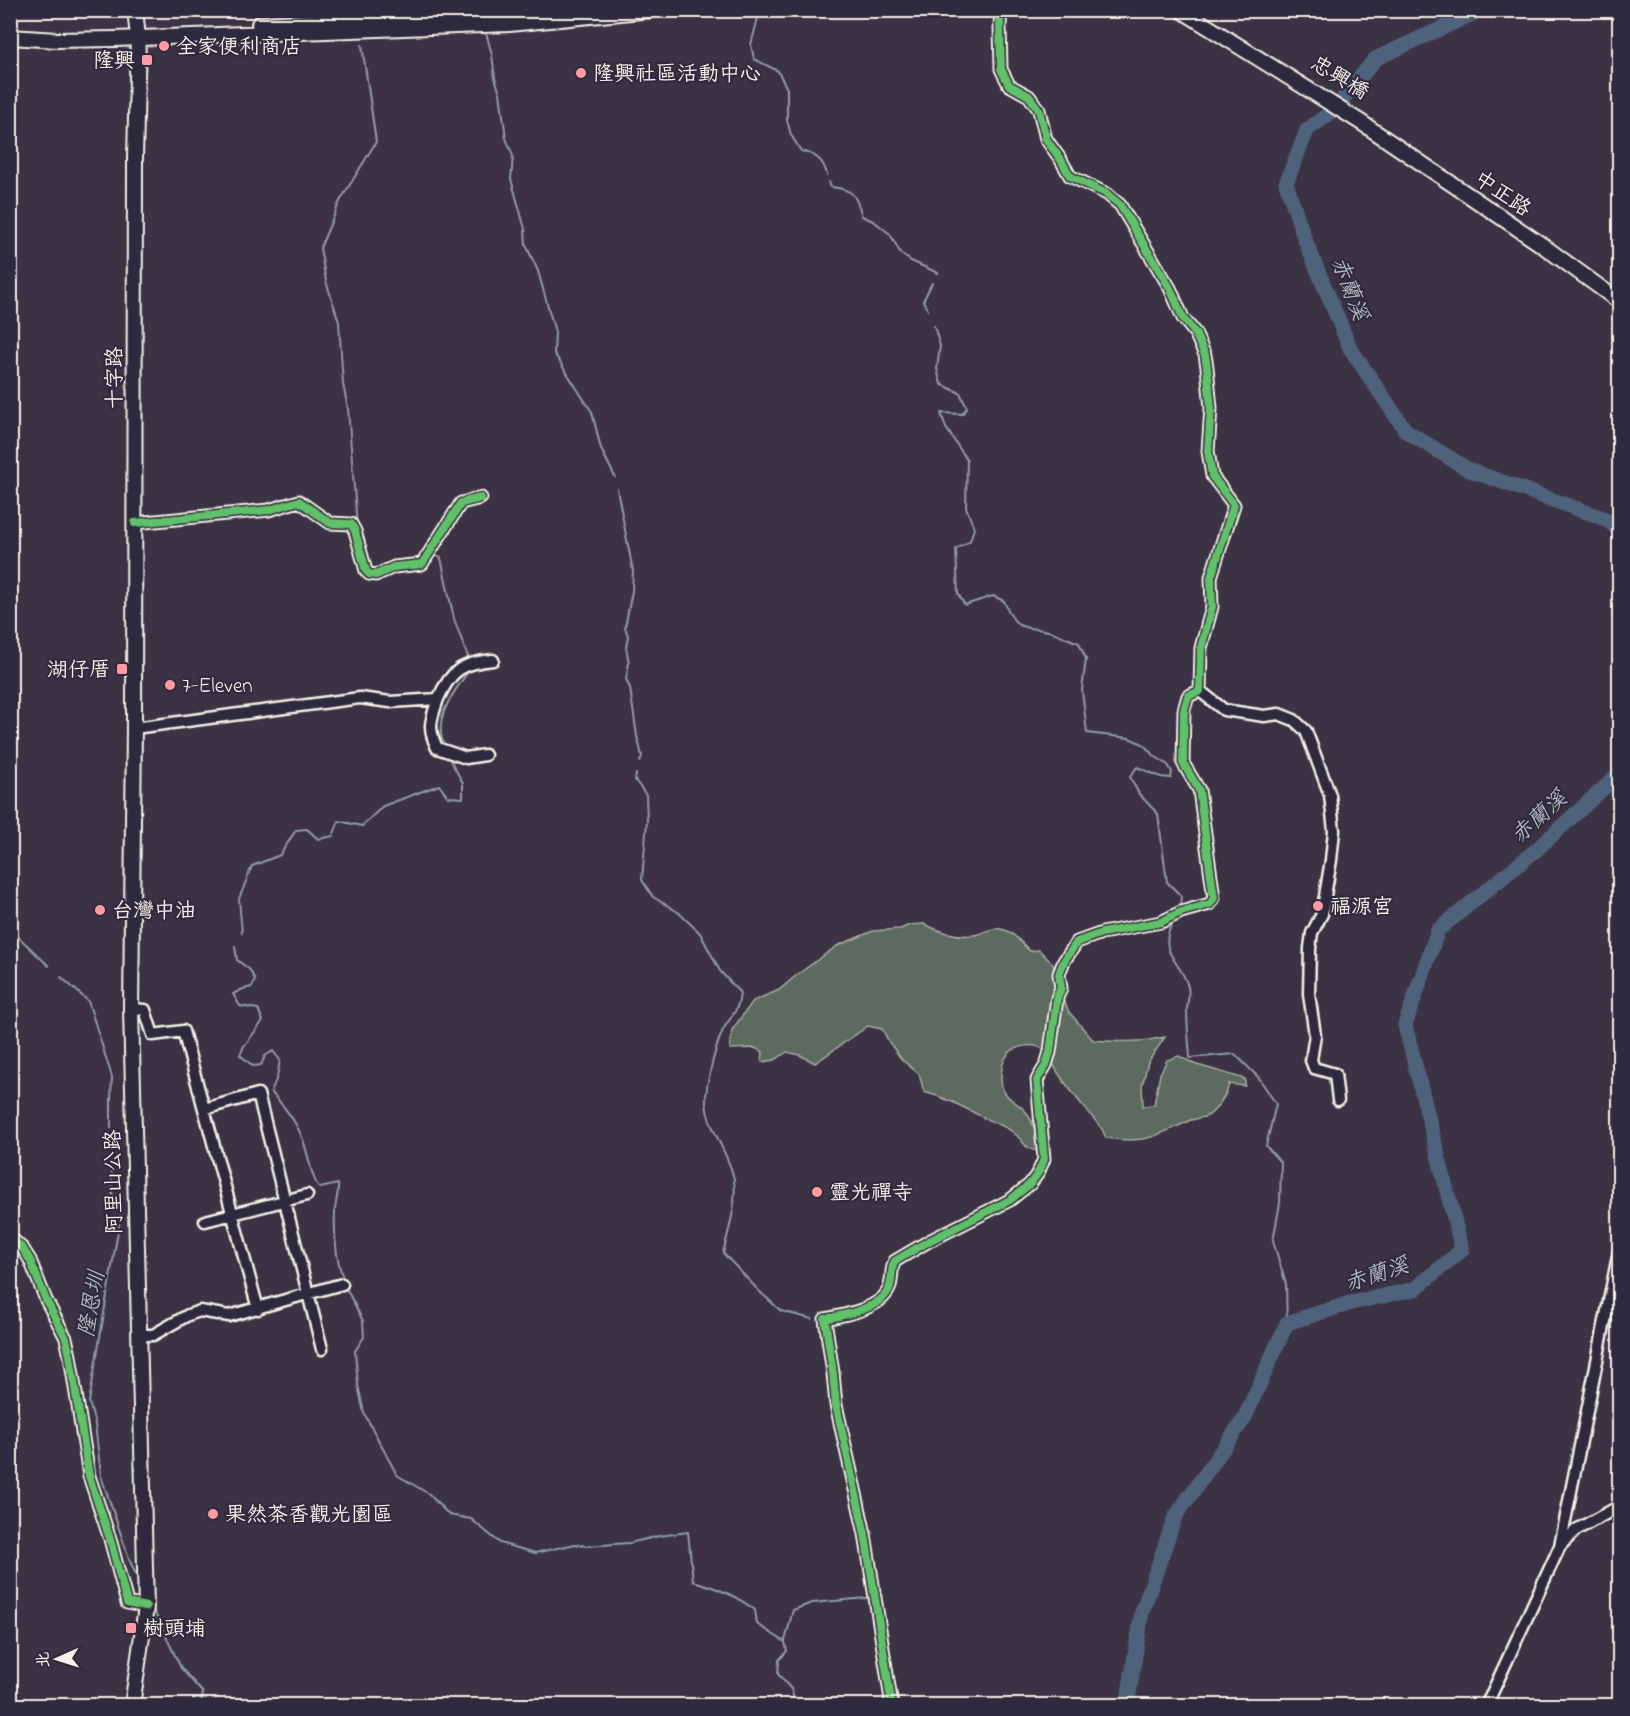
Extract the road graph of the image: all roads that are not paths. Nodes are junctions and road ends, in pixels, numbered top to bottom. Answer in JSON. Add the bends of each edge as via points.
{"nodes":[{"id":1,"x":135,"y":10,"type":"edge"},
{"id":2,"x":143,"y":10,"type":"edge"},
{"id":3,"x":542,"y":10,"type":"edge"},
{"id":4,"x":651,"y":10,"type":"edge"},
{"id":5,"x":1001,"y":10,"type":"edge"},
{"id":6,"x":1181,"y":10,"type":"edge"},
{"id":7,"x":1196,"y":10,"type":"edge"},
{"id":8,"x":10,"y":28,"type":"edge"},
{"id":9,"x":138,"y":33,"type":"junction"},
{"id":10,"x":10,"y":37,"type":"edge"},
{"id":11,"x":1292,"y":76,"type":"junction"},
{"id":12,"x":1364,"y":120,"type":"junction"},
{"id":13,"x":1620,"y":293,"type":"edge"},
{"id":14,"x":1620,"y":302,"type":"edge"},
{"id":15,"x":481,"y":498,"type":"dead end"},
{"id":16,"x":135,"y":523,"type":"junction"},
{"id":17,"x":493,"y":660,"type":"dead end"},
{"id":18,"x":1200,"y":691,"type":"junction"},
{"id":19,"x":438,"y":699,"type":"junction"},
{"id":20,"x":134,"y":728,"type":"junction"},
{"id":21,"x":485,"y":754,"type":"dead end"},
{"id":22,"x":131,"y":1010,"type":"junction"},
{"id":23,"x":1338,"y":1100,"type":"dead end"},
{"id":24,"x":204,"y":1109,"type":"junction"},
{"id":25,"x":307,"y":1194,"type":"dead end"},
{"id":26,"x":285,"y":1200,"type":"junction"},
{"id":27,"x":232,"y":1214,"type":"junction"},
{"id":28,"x":205,"y":1221,"type":"dead end"},
{"id":29,"x":10,"y":1237,"type":"edge"},
{"id":30,"x":1620,"y":1246,"type":"edge"},
{"id":31,"x":342,"y":1284,"type":"dead end"},
{"id":32,"x":308,"y":1293,"type":"junction"},
{"id":33,"x":258,"y":1309,"type":"junction"},
{"id":34,"x":139,"y":1335,"type":"junction"},
{"id":35,"x":322,"y":1349,"type":"dead end"},
{"id":36,"x":1620,"y":1506,"type":"edge"},
{"id":37,"x":1560,"y":1546,"type":"junction"},
{"id":38,"x":146,"y":1607,"type":"junction"},
{"id":39,"x":132,"y":1706,"type":"edge"},
{"id":40,"x":892,"y":1706,"type":"edge"},
{"id":41,"x":1486,"y":1706,"type":"edge"}],
"edges":[{"from":1,"to":9,"type":"main road","name":"十字路"},
{"from":2,"to":9,"type":"main road","name":"十字路"},
{"from":3,"to":9,"type":"main road"},
{"from":4,"to":9,"type":"main road","via":[[509,24]]},
{"from":5,"to":18,"type":"street","via":[[1001,69],[1009,85],[1029,96],[1039,110],[1046,139],[1070,176],[1120,205],[1170,288],[1183,318],[1196,333],[1205,355],[1212,476],[1234,506],[1211,577],[1212,607],[1201,648]]},
{"from":6,"to":11,"type":"main road"},
{"from":7,"to":11,"type":"main road"},
{"from":8,"to":9,"type":"main road"},
{"from":9,"to":10,"type":"main road","via":[[57,40]]},
{"from":9,"to":16,"type":"main road","name":"十字路"},
{"from":11,"to":12,"type":"main road","name":"忠興橋"},
{"from":12,"to":13,"type":"main road","name":"中正路","via":[[1462,181]]},
{"from":12,"to":14,"type":"main road","name":"中正路"},
{"from":15,"to":16,"type":"street","via":[[461,503],[422,564],[394,567],[376,575],[366,571],[351,524],[330,523],[299,501],[269,510]]},
{"from":16,"to":20,"type":"main road","name":"十字路"},
{"from":17,"to":19,"type":"street","via":[[473,662],[461,669],[447,680]]},
{"from":18,"to":23,"type":"street","via":[[1224,710],[1264,716],[1279,714],[1294,720],[1306,731],[1330,795],[1334,831],[1322,914],[1312,933],[1309,994],[1316,1035],[1311,1060],[1314,1068],[1335,1074]]},
{"from":18,"to":40,"type":"street","via":[[1188,696],[1184,710],[1183,763],[1199,790],[1214,898],[1210,904],[1161,921],[1077,942],[1059,974],[1052,1042],[1038,1080],[1044,1159],[1038,1173],[1010,1200],[895,1261],[884,1298],[853,1314],[825,1319],[836,1405],[865,1534]]},
{"from":19,"to":20,"type":"street","via":[[390,702],[360,698]]},
{"from":19,"to":21,"type":"street","via":[[430,721],[430,734],[437,748],[465,758]]},
{"from":20,"to":22,"type":"main road","name":"阿里山公路"},
{"from":22,"to":24,"type":"street","via":[[145,1010],[153,1035],[183,1032]]},
{"from":22,"to":34,"type":"main road","name":"阿里山公路"},
{"from":24,"to":26,"type":"street","via":[[258,1094]]},
{"from":24,"to":27,"type":"street"},
{"from":25,"to":26,"type":"street"},
{"from":26,"to":27,"type":"street"},
{"from":26,"to":32,"type":"street"},
{"from":27,"to":28,"type":"street"},
{"from":27,"to":33,"type":"street"},
{"from":29,"to":38,"type":"street","via":[[30,1260],[66,1338],[93,1489],[127,1603]]},
{"from":30,"to":37,"type":"street"},
{"from":31,"to":32,"type":"street"},
{"from":32,"to":33,"type":"street"},
{"from":32,"to":35,"type":"street"},
{"from":33,"to":34,"type":"street","via":[[229,1316],[200,1311],[153,1335]]},
{"from":34,"to":38,"type":"main road","name":"阿里山公路"},
{"from":36,"to":37,"type":"street","via":[[1576,1530]]},
{"from":37,"to":41,"type":"street"},
{"from":38,"to":39,"type":"main road","name":"阿里山公路"}]}
